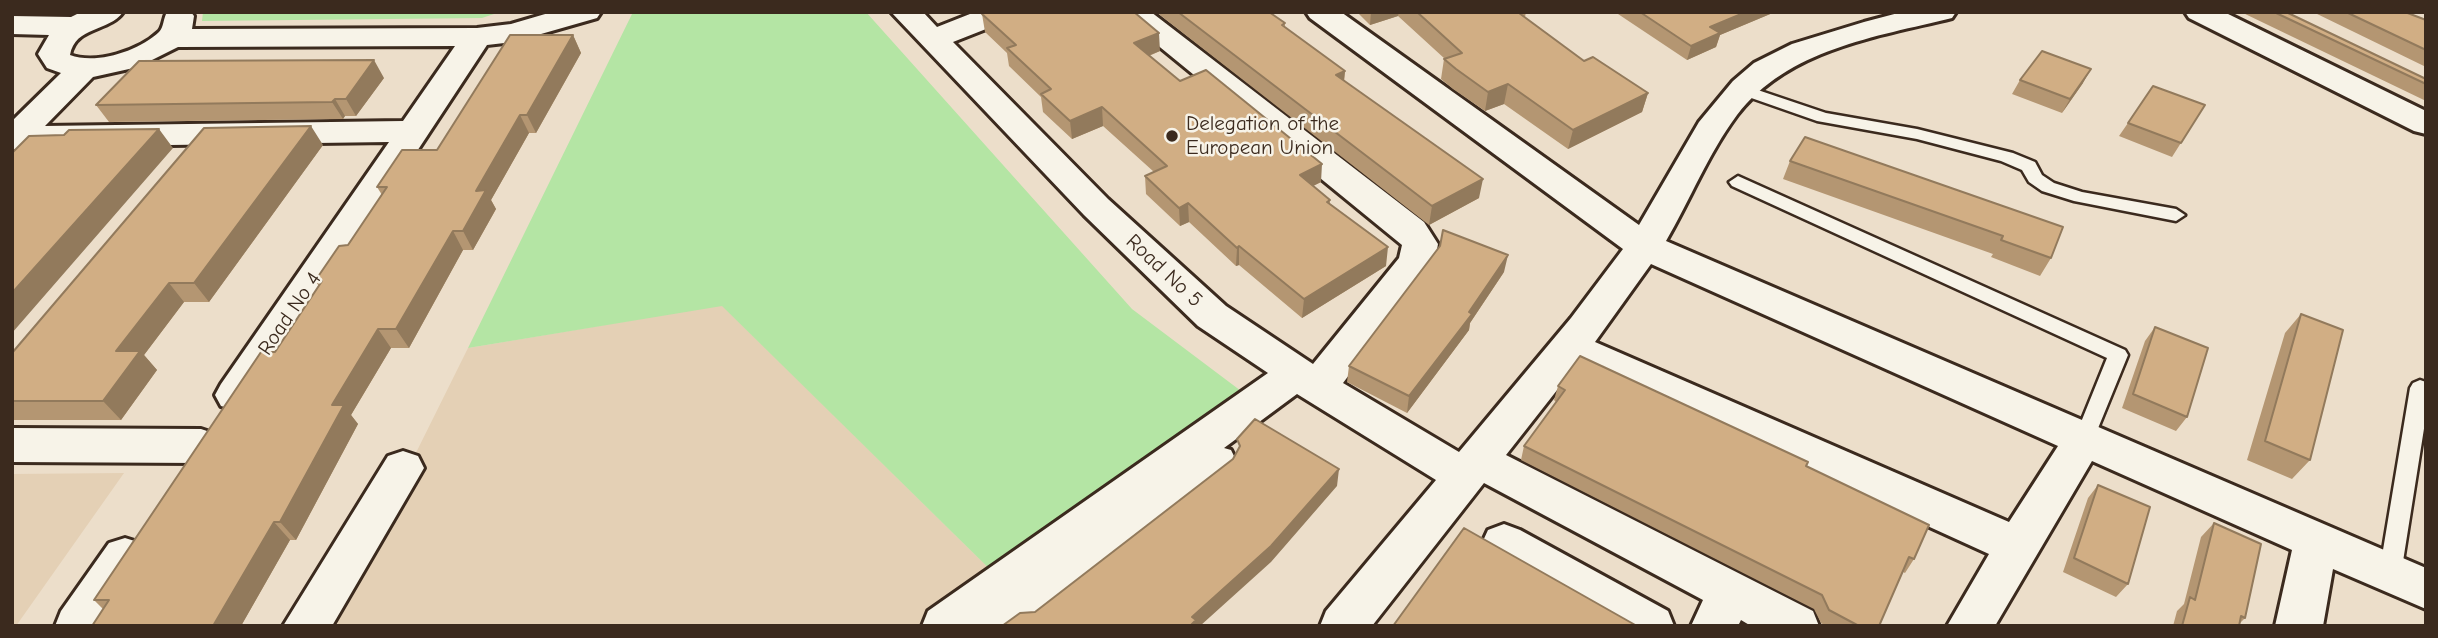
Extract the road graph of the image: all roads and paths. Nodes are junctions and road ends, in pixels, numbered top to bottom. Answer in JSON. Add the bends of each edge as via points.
{"nodes":[{"id":1,"x":108,"y":12,"type":"edge"},
{"id":2,"x":586,"y":12,"type":"edge"},
{"id":3,"x":906,"y":12,"type":"edge"},
{"id":4,"x":1003,"y":12,"type":"edge"},
{"id":5,"x":1132,"y":12,"type":"edge"},
{"id":6,"x":1321,"y":12,"type":"edge"},
{"id":7,"x":1941,"y":12,"type":"edge"},
{"id":8,"x":2200,"y":12,"type":"edge"},
{"id":9,"x":12,"y":25,"type":"edge"},
{"id":10,"x":173,"y":25,"type":"edge"},
{"id":11,"x":69,"y":31,"type":"junction"},
{"id":12,"x":12,"y":37,"type":"edge"},
{"id":13,"x":477,"y":37,"type":"junction"},
{"id":14,"x":933,"y":40,"type":"junction"},
{"id":15,"x":84,"y":68,"type":"junction"},
{"id":16,"x":1743,"y":90,"type":"junction"},
{"id":17,"x":2426,"y":124,"type":"edge"},
{"id":18,"x":414,"y":131,"type":"junction"},
{"id":19,"x":206,"y":134,"type":"junction"},
{"id":20,"x":14,"y":138,"type":"edge"},
{"id":21,"x":180,"y":165,"type":"edge"},
{"id":22,"x":1738,"y":182,"type":"dead end"},
{"id":23,"x":2176,"y":215,"type":"dead end"},
{"id":24,"x":1644,"y":246,"type":"junction"},
{"id":25,"x":1570,"y":347,"type":"junction"},
{"id":26,"x":1307,"y":380,"type":"junction"},
{"id":27,"x":2420,"y":388,"type":"dead end"},
{"id":28,"x":1249,"y":407,"type":"junction"},
{"id":29,"x":2085,"y":437,"type":"junction"},
{"id":30,"x":12,"y":445,"type":"edge"},
{"id":31,"x":201,"y":446,"type":"junction"},
{"id":32,"x":403,"y":468,"type":"dead end"},
{"id":33,"x":1471,"y":468,"type":"junction"},
{"id":34,"x":178,"y":480,"type":"edge"},
{"id":35,"x":147,"y":524,"type":"edge"},
{"id":36,"x":2316,"y":542,"type":"junction"},
{"id":37,"x":1504,"y":543,"type":"dead end"},
{"id":38,"x":2017,"y":546,"type":"junction"},
{"id":39,"x":2408,"y":581,"type":"edge"},
{"id":40,"x":1723,"y":609,"type":"edge"},
{"id":41,"x":78,"y":626,"type":"edge"},
{"id":42,"x":306,"y":626,"type":"edge"},
{"id":43,"x":946,"y":626,"type":"edge"},
{"id":44,"x":1000,"y":626,"type":"edge"},
{"id":45,"x":1343,"y":626,"type":"edge"},
{"id":46,"x":1651,"y":626,"type":"edge"},
{"id":47,"x":1797,"y":626,"type":"edge"},
{"id":48,"x":1970,"y":626,"type":"edge"},
{"id":49,"x":2299,"y":626,"type":"edge"}],
"edges":[{"from":1,"to":11,"type":"street"},
{"from":2,"to":13,"type":"street","via":[[513,33]]},
{"from":3,"to":14,"type":"street","name":"Road No 5"},
{"from":4,"to":14,"type":"street"},
{"from":5,"to":26,"type":"street","via":[[1411,231],[1420,244],[1417,261]]},
{"from":6,"to":24,"type":"street"},
{"from":7,"to":16,"type":"street","via":[[1824,44],[1766,69]]},
{"from":8,"to":17,"type":"street"},
{"from":9,"to":11,"type":"street"},
{"from":10,"to":13,"type":"street"},
{"from":10,"to":15,"type":"street","via":[[140,56]]},
{"from":11,"to":12,"type":"street"},
{"from":11,"to":15,"type":"street","via":[[55,46],[54,54],[58,61]]},
{"from":13,"to":18,"type":"street","name":"Road No 4"},
{"from":14,"to":26,"type":"street","name":"Road No 5","via":[[1096,207],[1212,316]]},
{"from":15,"to":20,"type":"street"},
{"from":16,"to":23,"type":"lane","via":[[1822,117],[2007,157],[2029,166],[2035,178],[2048,187],[2080,197]]},
{"from":16,"to":24,"type":"street","via":[[1711,128]]},
{"from":18,"to":19,"type":"street"},
{"from":18,"to":31,"type":"street","name":"Road No 4"},
{"from":19,"to":20,"type":"street"},
{"from":19,"to":21,"type":"street"},
{"from":22,"to":29,"type":"lane","via":[[2118,355]]},
{"from":24,"to":25,"type":"street"},
{"from":24,"to":29,"type":"street"},
{"from":25,"to":33,"type":"street"},
{"from":25,"to":38,"type":"street"},
{"from":26,"to":28,"type":"street"},
{"from":26,"to":33,"type":"street","name":"Road No 5"},
{"from":27,"to":39,"type":"lane"},
{"from":28,"to":43,"type":"street"},
{"from":28,"to":44,"type":"street","via":[[1269,420]]},
{"from":29,"to":36,"type":"street"},
{"from":29,"to":38,"type":"street"},
{"from":30,"to":31,"type":"street"},
{"from":31,"to":34,"type":"street","name":"Road No 4"},
{"from":32,"to":42,"type":"street"},
{"from":33,"to":40,"type":"street","name":"Road No 5"},
{"from":33,"to":45,"type":"street"},
{"from":35,"to":41,"type":"street"},
{"from":36,"to":39,"type":"street"},
{"from":36,"to":49,"type":"street"},
{"from":37,"to":46,"type":"street"},
{"from":38,"to":48,"type":"street"},
{"from":40,"to":47,"type":"street","name":"Road No 5"}]}
